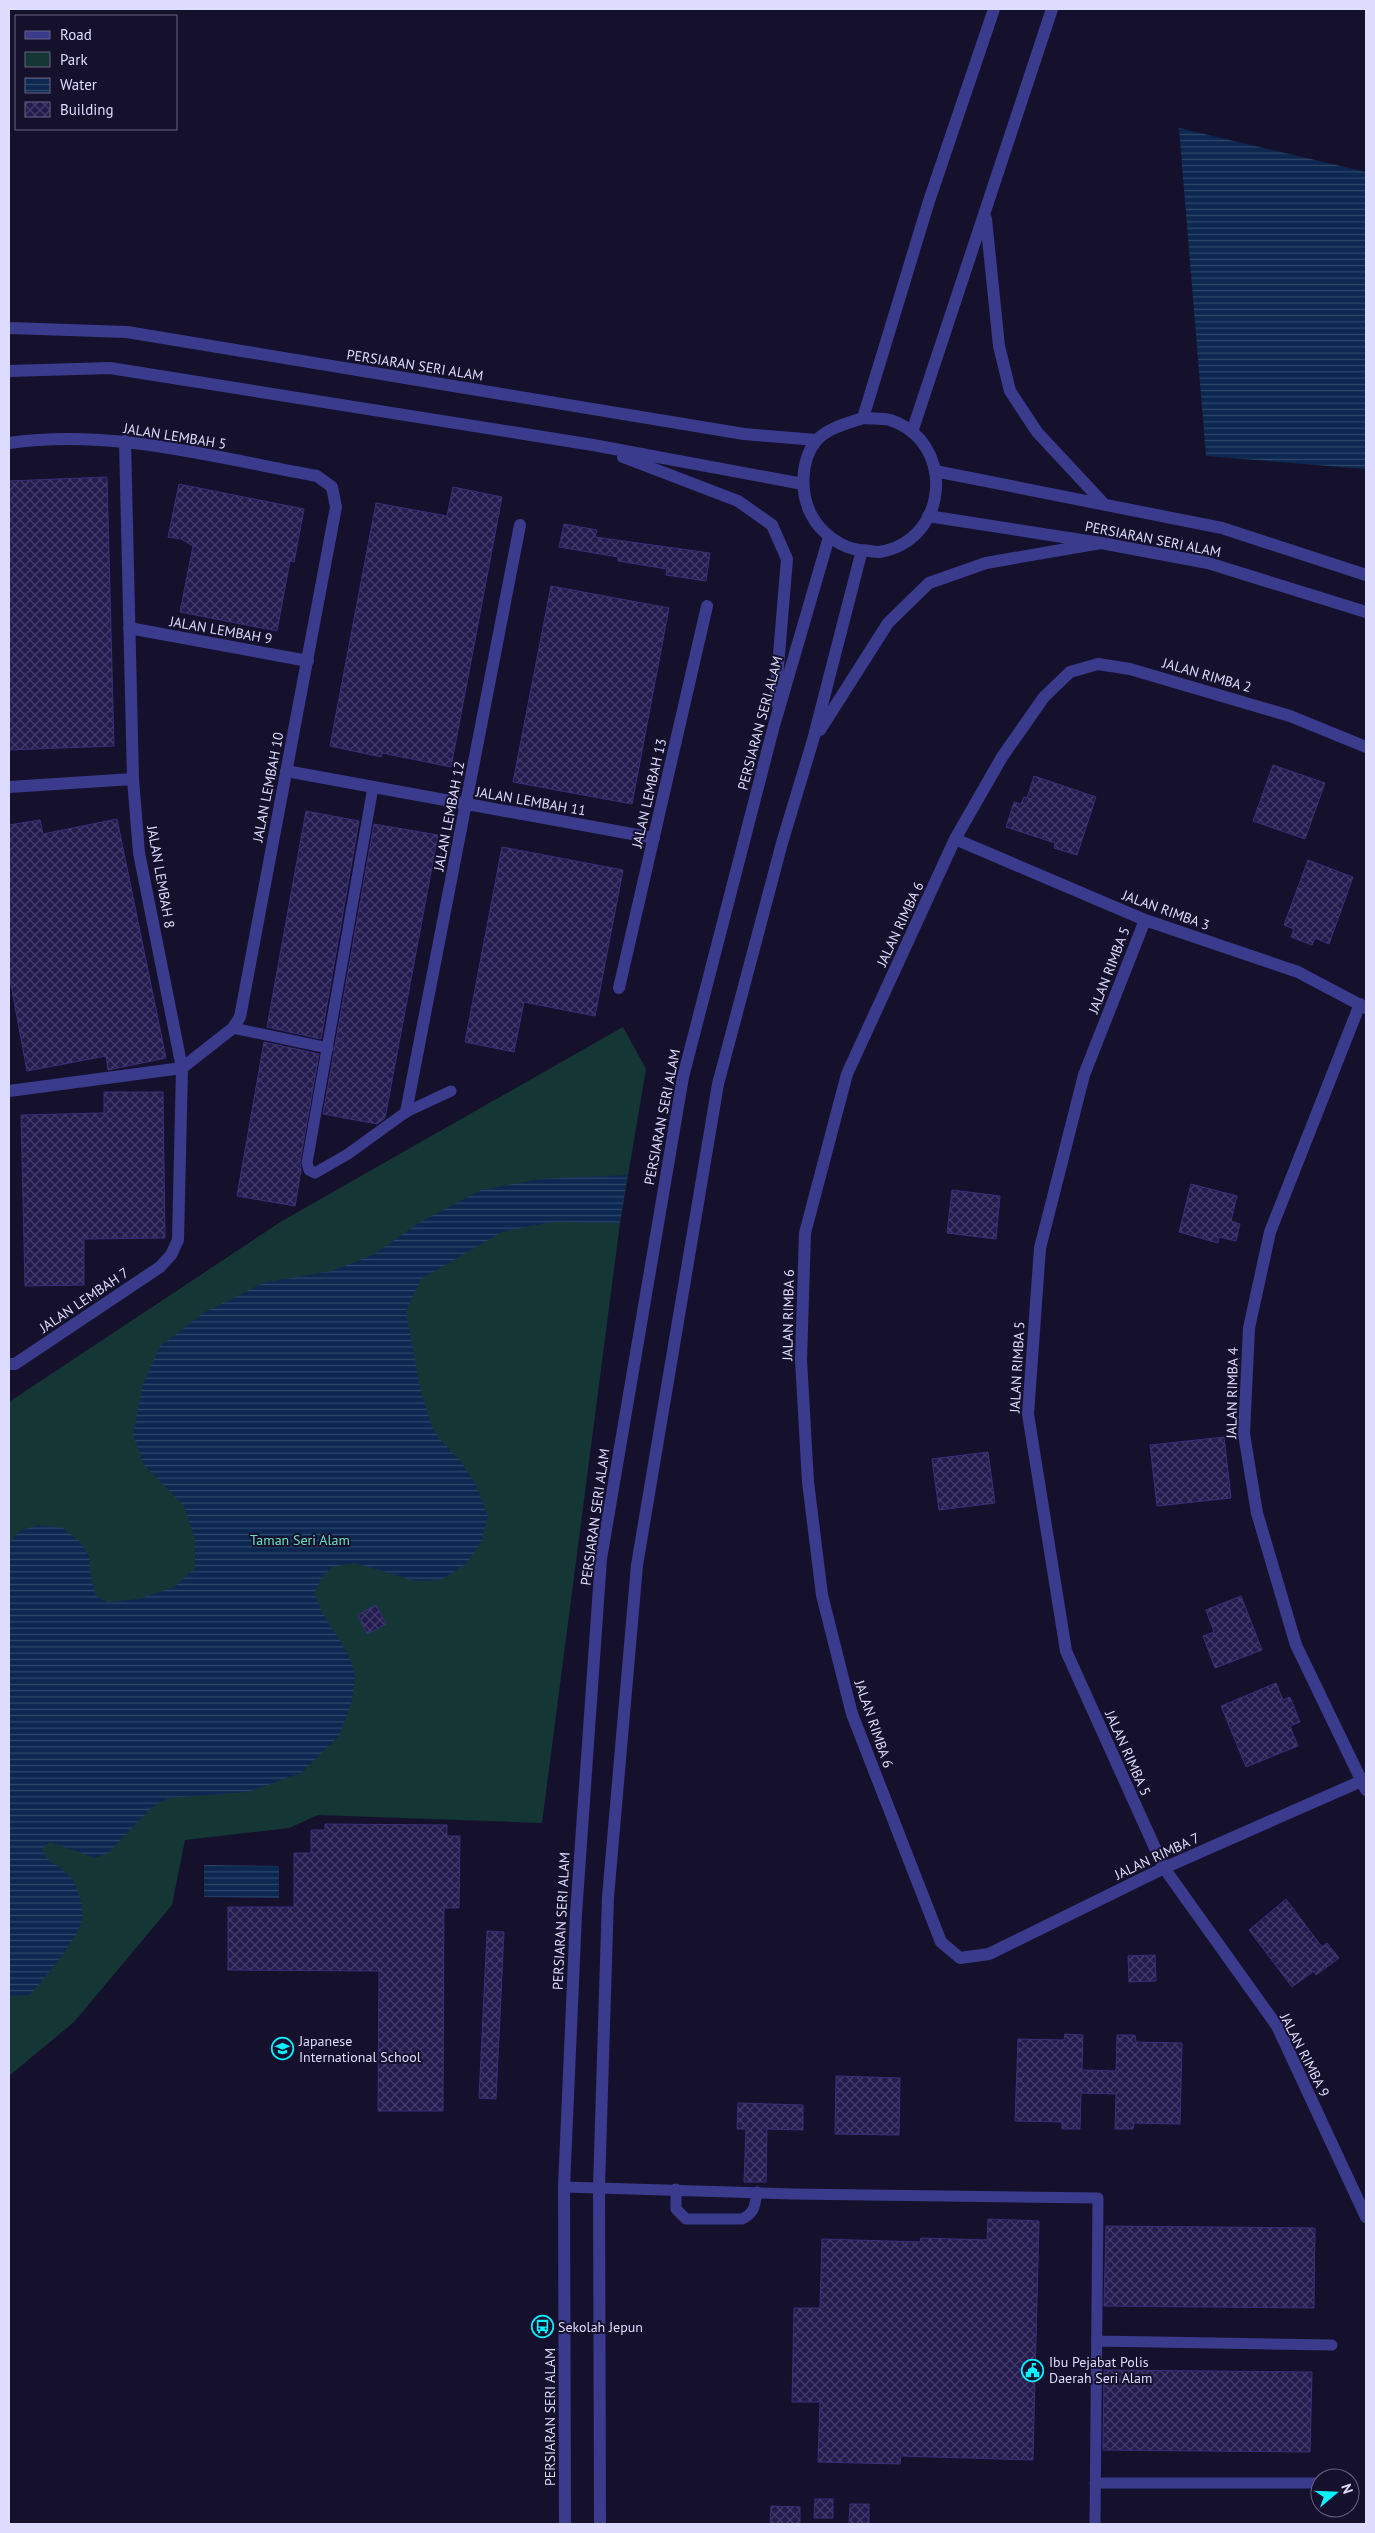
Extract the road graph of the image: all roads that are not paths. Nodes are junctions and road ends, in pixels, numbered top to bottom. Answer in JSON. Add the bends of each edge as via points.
{"nodes":[{"id":1,"x":994,"y":9,"type":"edge"},
{"id":2,"x":1052,"y":9,"type":"edge"},
{"id":3,"x":986,"y":214,"type":"junction"},
{"id":4,"x":9,"y":328,"type":"edge"},
{"id":5,"x":9,"y":371,"type":"edge"},
{"id":6,"x":863,"y":418,"type":"junction"},
{"id":7,"x":912,"y":432,"type":"junction"},
{"id":8,"x":816,"y":440,"type":"junction"},
{"id":9,"x":125,"y":441,"type":"junction"},
{"id":10,"x":9,"y":443,"type":"edge"},
{"id":11,"x":593,"y":445,"type":"junction"},
{"id":12,"x":935,"y":471,"type":"junction"},
{"id":13,"x":803,"y":484,"type":"junction"},
{"id":14,"x":332,"y":487,"type":"joint"},
{"id":15,"x":1105,"y":505,"type":"junction"},
{"id":16,"x":928,"y":516,"type":"junction"},
{"id":17,"x":520,"y":525,"type":"dead end"},
{"id":18,"x":829,"y":537,"type":"junction"},
{"id":19,"x":1101,"y":543,"type":"junction"},
{"id":20,"x":862,"y":550,"type":"junction"},
{"id":21,"x":1366,"y":575,"type":"edge"},
{"id":22,"x":707,"y":606,"type":"dead end"},
{"id":23,"x":1366,"y":612,"type":"edge"},
{"id":24,"x":129,"y":628,"type":"junction"},
{"id":25,"x":308,"y":660,"type":"junction"},
{"id":26,"x":1044,"y":697,"type":"joint"},
{"id":27,"x":773,"y":729,"type":"junction"},
{"id":28,"x":813,"y":740,"type":"junction"},
{"id":29,"x":1366,"y":746,"type":"edge"},
{"id":30,"x":286,"y":771,"type":"junction"},
{"id":31,"x":133,"y":779,"type":"junction"},
{"id":32,"x":9,"y":787,"type":"edge"},
{"id":33,"x":372,"y":787,"type":"junction"},
{"id":34,"x":466,"y":804,"type":"junction"},
{"id":35,"x":654,"y":838,"type":"junction"},
{"id":36,"x":955,"y":839,"type":"junction"},
{"id":37,"x":1145,"y":920,"type":"junction"},
{"id":38,"x":619,"y":988,"type":"dead end"},
{"id":39,"x":1363,"y":1006,"type":"edge"},
{"id":40,"x":233,"y":1028,"type":"junction"},
{"id":41,"x":328,"y":1048,"type":"junction"},
{"id":42,"x":182,"y":1068,"type":"junction"},
{"id":43,"x":9,"y":1091,"type":"edge"},
{"id":44,"x":451,"y":1091,"type":"dead end"},
{"id":45,"x":406,"y":1112,"type":"junction"},
{"id":46,"x":171,"y":1255,"type":"joint"},
{"id":47,"x":9,"y":1364,"type":"edge"},
{"id":48,"x":1364,"y":1784,"type":"edge"},
{"id":49,"x":1164,"y":1868,"type":"junction"},
{"id":50,"x":960,"y":1958,"type":"joint"},
{"id":51,"x":564,"y":2187,"type":"junction"},
{"id":52,"x":599,"y":2187,"type":"junction"},
{"id":53,"x":676,"y":2189,"type":"junction"},
{"id":54,"x":757,"y":2192,"type":"junction"},
{"id":55,"x":1366,"y":2217,"type":"edge"},
{"id":56,"x":1097,"y":2341,"type":"junction"},
{"id":57,"x":1332,"y":2345,"type":"dead end"},
{"id":58,"x":1095,"y":2482,"type":"junction"},
{"id":59,"x":1310,"y":2482,"type":"edge"},
{"id":60,"x":565,"y":2524,"type":"edge"},
{"id":61,"x":600,"y":2524,"type":"edge"},
{"id":62,"x":1095,"y":2524,"type":"edge"}],
"edges":[{"from":1,"to":6,"type":"street","via":[[929,201]]},
{"from":2,"to":3,"type":"street"},
{"from":3,"to":7,"type":"street"},
{"from":3,"to":15,"type":"street","via":[[999,346],[1010,391],[1037,432]]},
{"from":4,"to":8,"type":"street","name":"PERSIARAN SERI ALAM","via":[[127,332],[744,434]]},
{"from":5,"to":11,"type":"street","via":[[110,368]]},
{"from":6,"to":7,"type":"street","via":[[889,420]]},
{"from":6,"to":8,"type":"street","via":[[838,426]]},
{"from":7,"to":12,"type":"street","via":[[929,452]]},
{"from":8,"to":13,"type":"street","via":[[807,458]]},
{"from":9,"to":10,"type":"street","name":"JALAN LEMBAH 5","via":[[35,439]]},
{"from":9,"to":14,"type":"street","name":"JALAN LEMBAH 5","via":[[317,476]]},
{"from":9,"to":24,"type":"street","name":"JALAN LEMBAH 8"},
{"from":11,"to":13,"type":"street"},
{"from":11,"to":27,"type":"street","via":[[738,501],[772,525],[787,559]]},
{"from":12,"to":15,"type":"street","name":"PERSIARAN SERI ALAM"},
{"from":12,"to":16,"type":"street","via":[[935,504]]},
{"from":13,"to":18,"type":"street","via":[[812,517]]},
{"from":14,"to":25,"type":"street","name":"JALAN LEMBAH 10","via":[[336,507]]},
{"from":15,"to":21,"type":"street","name":"PERSIARAN SERI ALAM","via":[[1222,528]]},
{"from":16,"to":19,"type":"street","name":"PERSIARAN SERI ALAM"},
{"from":16,"to":20,"type":"street","via":[[923,527],[903,544],[878,552]]},
{"from":17,"to":34,"type":"street","name":"JALAN LEMBAH 12"},
{"from":18,"to":20,"type":"street","via":[[852,549]]},
{"from":18,"to":27,"type":"street","name":"PERSIARAN SERI ALAM"},
{"from":19,"to":23,"type":"street","name":"PERSIARAN SERI ALAM","via":[[1208,564]]},
{"from":19,"to":28,"type":"street","via":[[986,562],[929,584],[888,623]]},
{"from":20,"to":28,"type":"street"},
{"from":22,"to":35,"type":"street","name":"JALAN LEMBAH 13"},
{"from":24,"to":25,"type":"street","name":"JALAN LEMBAH 9"},
{"from":24,"to":31,"type":"street","name":"JALAN LEMBAH 8"},
{"from":25,"to":30,"type":"street","name":"JALAN LEMBAH 10"},
{"from":26,"to":29,"type":"street","name":"JALAN RIMBA 2","via":[[1070,672],[1098,664],[1115,666],[1290,716]]},
{"from":26,"to":36,"type":"street","name":"JALAN RIMBA 6","via":[[1002,757]]},
{"from":27,"to":51,"type":"street","name":"PERSIARAN SERI ALAM","via":[[683,1077],[601,1559],[576,1914]]},
{"from":28,"to":52,"type":"street","via":[[718,1084],[637,1565],[608,1897]]},
{"from":30,"to":33,"type":"street","name":"JALAN LEMBAH 11"},
{"from":30,"to":40,"type":"street","name":"JALAN LEMBAH 10","via":[[240,1017]]},
{"from":31,"to":32,"type":"street"},
{"from":31,"to":42,"type":"street","name":"JALAN LEMBAH 8","via":[[139,853]]},
{"from":33,"to":34,"type":"street","name":"JALAN LEMBAH 11"},
{"from":33,"to":41,"type":"lane"},
{"from":34,"to":35,"type":"street","name":"JALAN LEMBAH 11"},
{"from":34,"to":45,"type":"street","name":"JALAN LEMBAH 12"},
{"from":35,"to":38,"type":"street","name":"JALAN LEMBAH 13"},
{"from":36,"to":37,"type":"street","name":"JALAN RIMBA 3"},
{"from":36,"to":50,"type":"street","name":"JALAN RIMBA 6","via":[[847,1074],[805,1232],[801,1360],[808,1482],[822,1595],[852,1714],[941,1942]]},
{"from":37,"to":39,"type":"street","name":"JALAN RIMBA 3","via":[[1298,972]]},
{"from":37,"to":49,"type":"street","name":"JALAN RIMBA 5","via":[[1084,1074],[1040,1248],[1028,1414],[1066,1651]]},
{"from":39,"to":48,"type":"street","name":"JALAN RIMBA 4","via":[[1270,1232],[1249,1328],[1244,1434],[1257,1513],[1296,1645]]},
{"from":40,"to":41,"type":"lane"},
{"from":40,"to":42,"type":"street","name":"JALAN LEMBAH 10"},
{"from":41,"to":45,"type":"lane","via":[[307,1164],[309,1170],[315,1173],[348,1154]]},
{"from":42,"to":43,"type":"street"},
{"from":42,"to":46,"type":"street","name":"JALAN LEMBAH 8","via":[[178,1240]]},
{"from":44,"to":45,"type":"lane"},
{"from":46,"to":47,"type":"street","name":"JALAN LEMBAH 7","via":[[160,1267],[14,1364]]},
{"from":48,"to":49,"type":"street","name":"JALAN RIMBA 7"},
{"from":49,"to":50,"type":"street","name":"JALAN RIMBA 7","via":[[989,1954]]},
{"from":49,"to":55,"type":"street","name":"JALAN RIMBA 9","via":[[1276,2026]]},
{"from":51,"to":52,"type":"lane"},
{"from":51,"to":60,"type":"street","name":"PERSIARAN SERI ALAM"},
{"from":52,"to":53,"type":"lane"},
{"from":52,"to":61,"type":"street"},
{"from":53,"to":54,"type":"lane"},
{"from":53,"to":54,"type":"lane","via":[[676,2209],[686,2219],[749,2216],[754,2210]]},
{"from":54,"to":56,"type":"lane","via":[[1098,2198]]},
{"from":56,"to":57,"type":"lane"},
{"from":56,"to":58,"type":"lane"},
{"from":58,"to":59,"type":"lane"},
{"from":58,"to":62,"type":"lane"}]}
